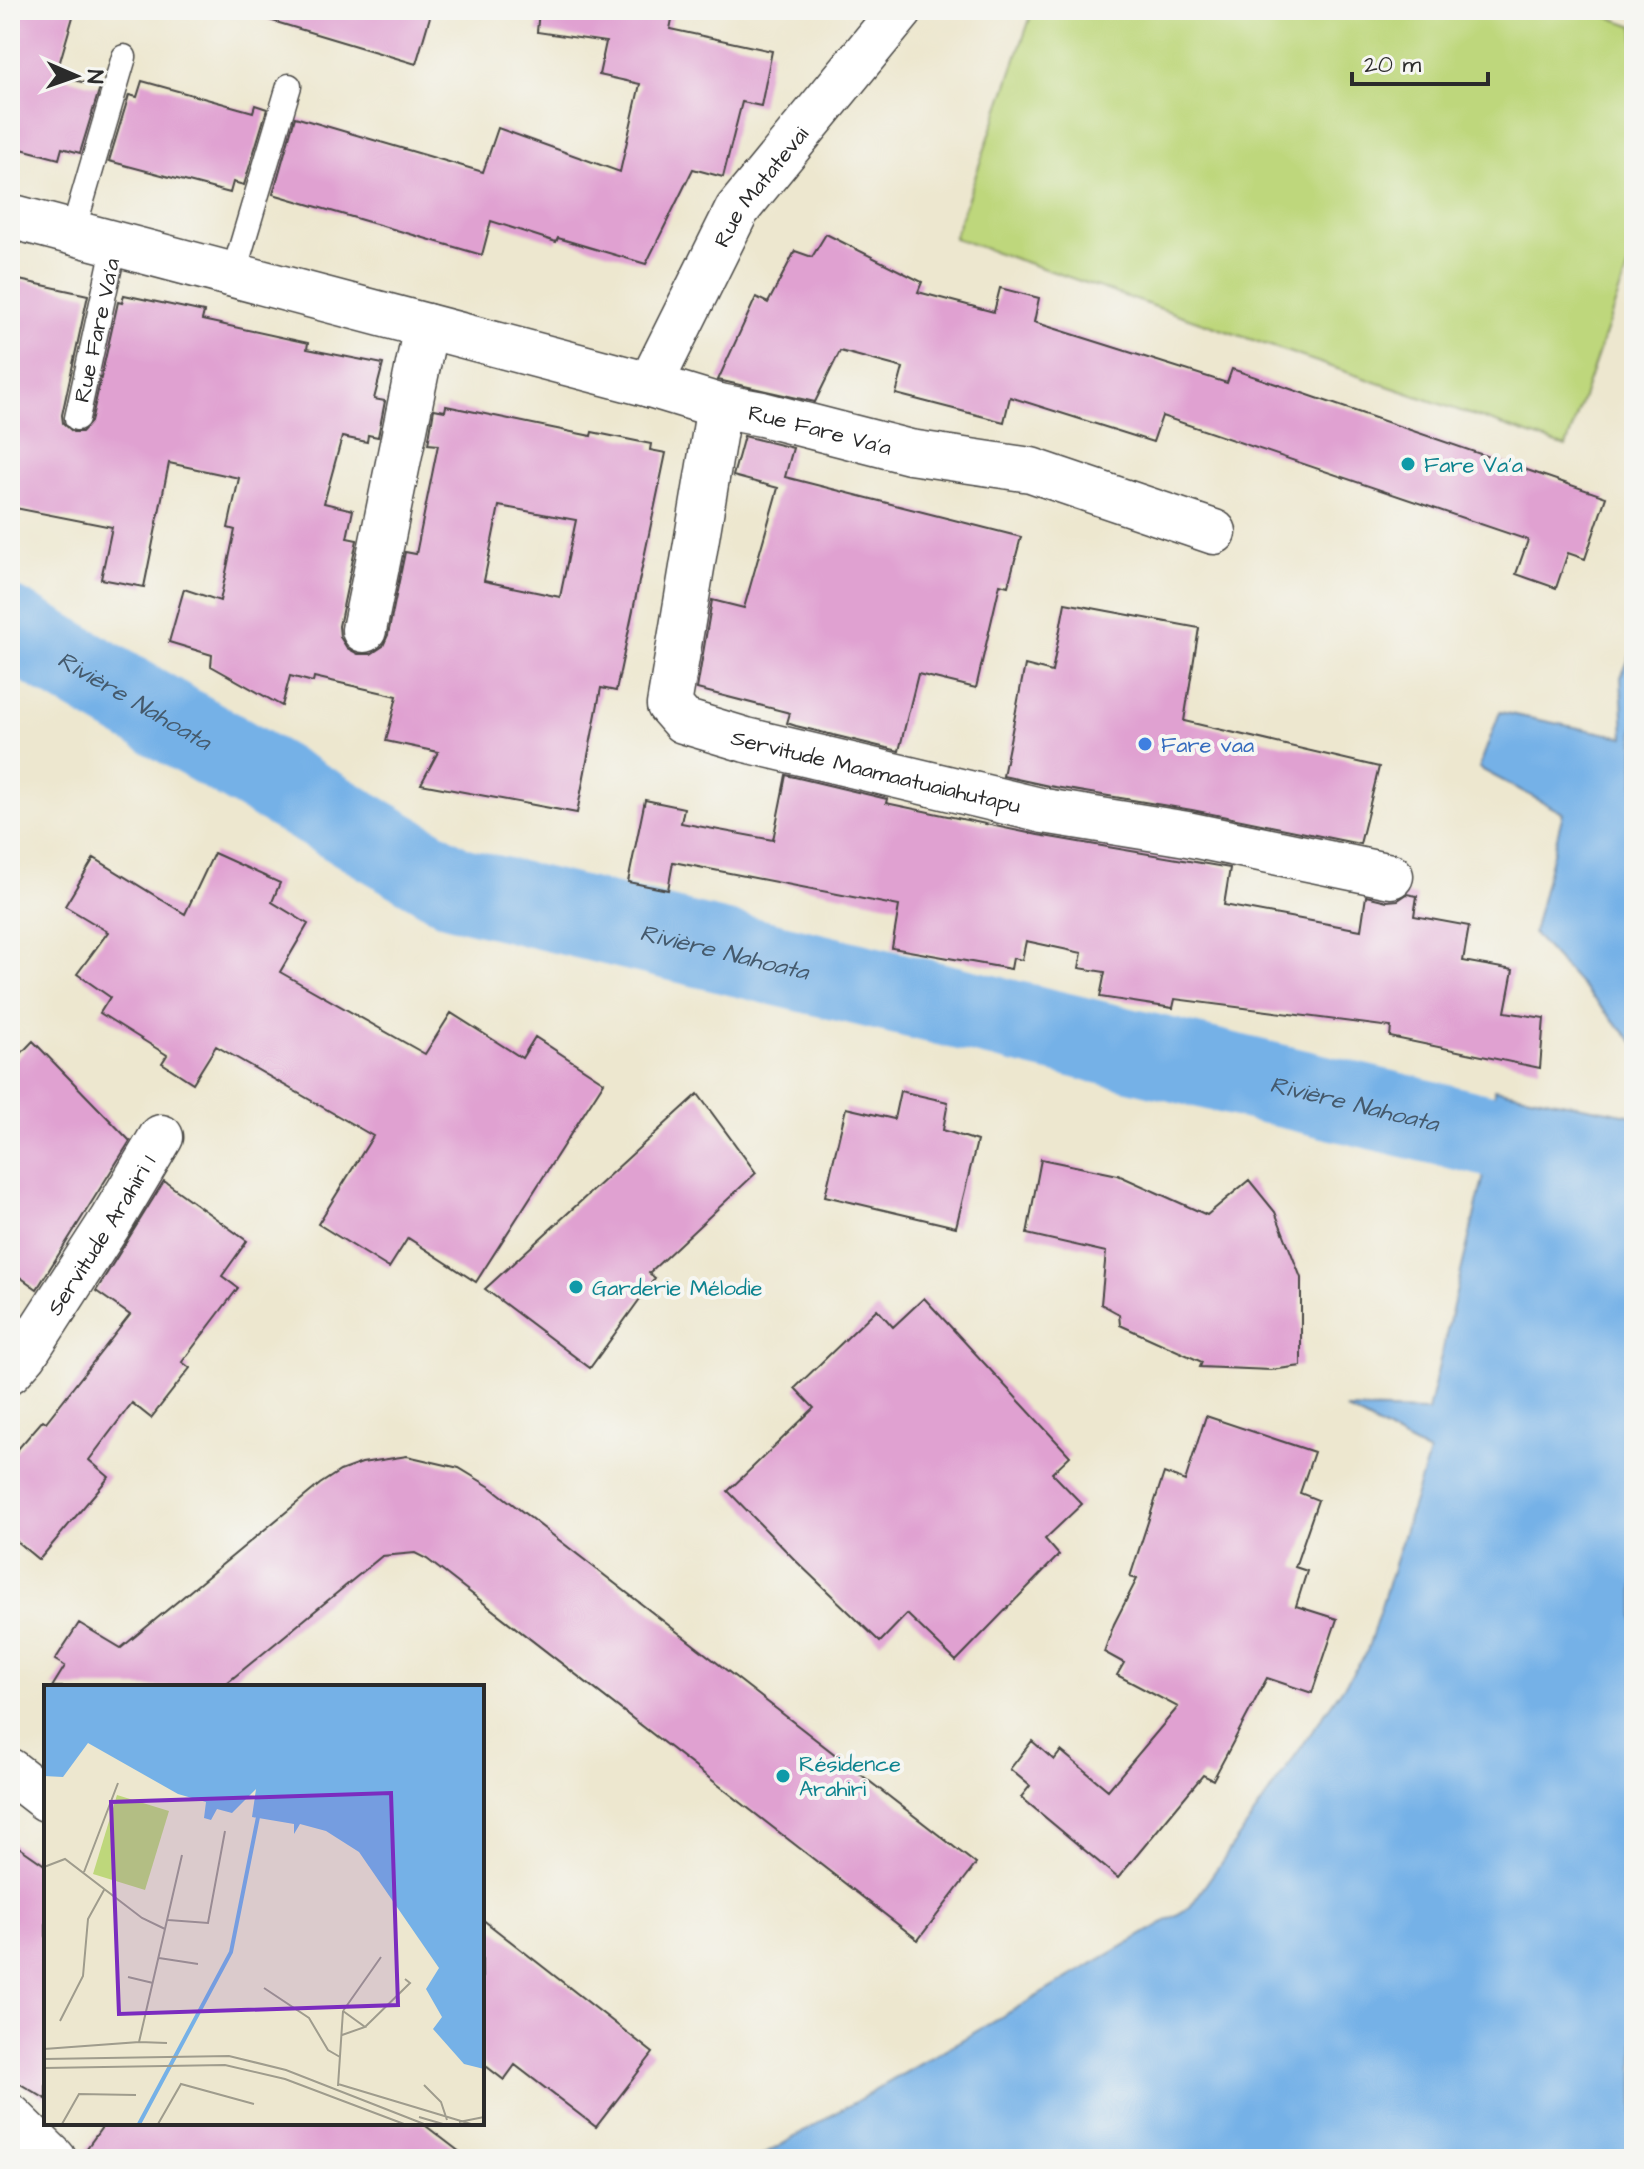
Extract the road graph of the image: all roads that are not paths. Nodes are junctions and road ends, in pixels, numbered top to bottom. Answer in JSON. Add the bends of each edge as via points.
{"nodes":[{"id":1,"x":901,"y":10,"type":"edge"},
{"id":2,"x":124,"y":57,"type":"dead end"},
{"id":3,"x":289,"y":86,"type":"dead end"},
{"id":4,"x":10,"y":216,"type":"edge"},
{"id":5,"x":73,"y":231,"type":"junction"},
{"id":6,"x":115,"y":243,"type":"junction"},
{"id":7,"x":233,"y":275,"type":"junction"},
{"id":8,"x":426,"y":326,"type":"junction"},
{"id":9,"x":650,"y":385,"type":"junction"},
{"id":10,"x":719,"y":406,"type":"junction"},
{"id":11,"x":77,"y":418,"type":"dead end"},
{"id":12,"x":1214,"y":532,"type":"dead end"},
{"id":13,"x":364,"y":630,"type":"dead end"},
{"id":14,"x":1391,"y":876,"type":"dead end"},
{"id":15,"x":161,"y":1137,"type":"dead end"},
{"id":16,"x":10,"y":1371,"type":"edge"},
{"id":17,"x":10,"y":1771,"type":"edge"},
{"id":18,"x":44,"y":1797,"type":"edge"},
{"id":19,"x":10,"y":2116,"type":"edge"},
{"id":20,"x":54,"y":2159,"type":"edge"}],
"edges":[{"from":1,"to":9,"type":"street","name":"Rue Matatevai","via":[[737,210]]},
{"from":2,"to":5,"type":"lane"},
{"from":3,"to":7,"type":"lane"},
{"from":4,"to":5,"type":"street","name":"Rue Fare Va'a"},
{"from":5,"to":6,"type":"street","name":"Rue Fare Va'a"},
{"from":6,"to":7,"type":"street","name":"Rue Fare Va'a"},
{"from":6,"to":11,"type":"lane","name":"Rue Fare Va'a"},
{"from":7,"to":8,"type":"street","name":"Rue Fare Va'a"},
{"from":8,"to":9,"type":"street","name":"Rue Fare Va'a"},
{"from":8,"to":13,"type":"street"},
{"from":9,"to":10,"type":"street","name":"Rue Fare Va'a"},
{"from":10,"to":12,"type":"street","name":"Rue Fare Va'a","via":[[910,452],[1031,470]]},
{"from":10,"to":14,"type":"street","name":"Servitude Maamaatuaiahutapu","via":[[669,705],[683,721],[1044,811]]},
{"from":15,"to":16,"type":"street","name":"Servitude Arahiri 1"},
{"from":17,"to":18,"type":"street"},
{"from":19,"to":20,"type":"street"}]}
